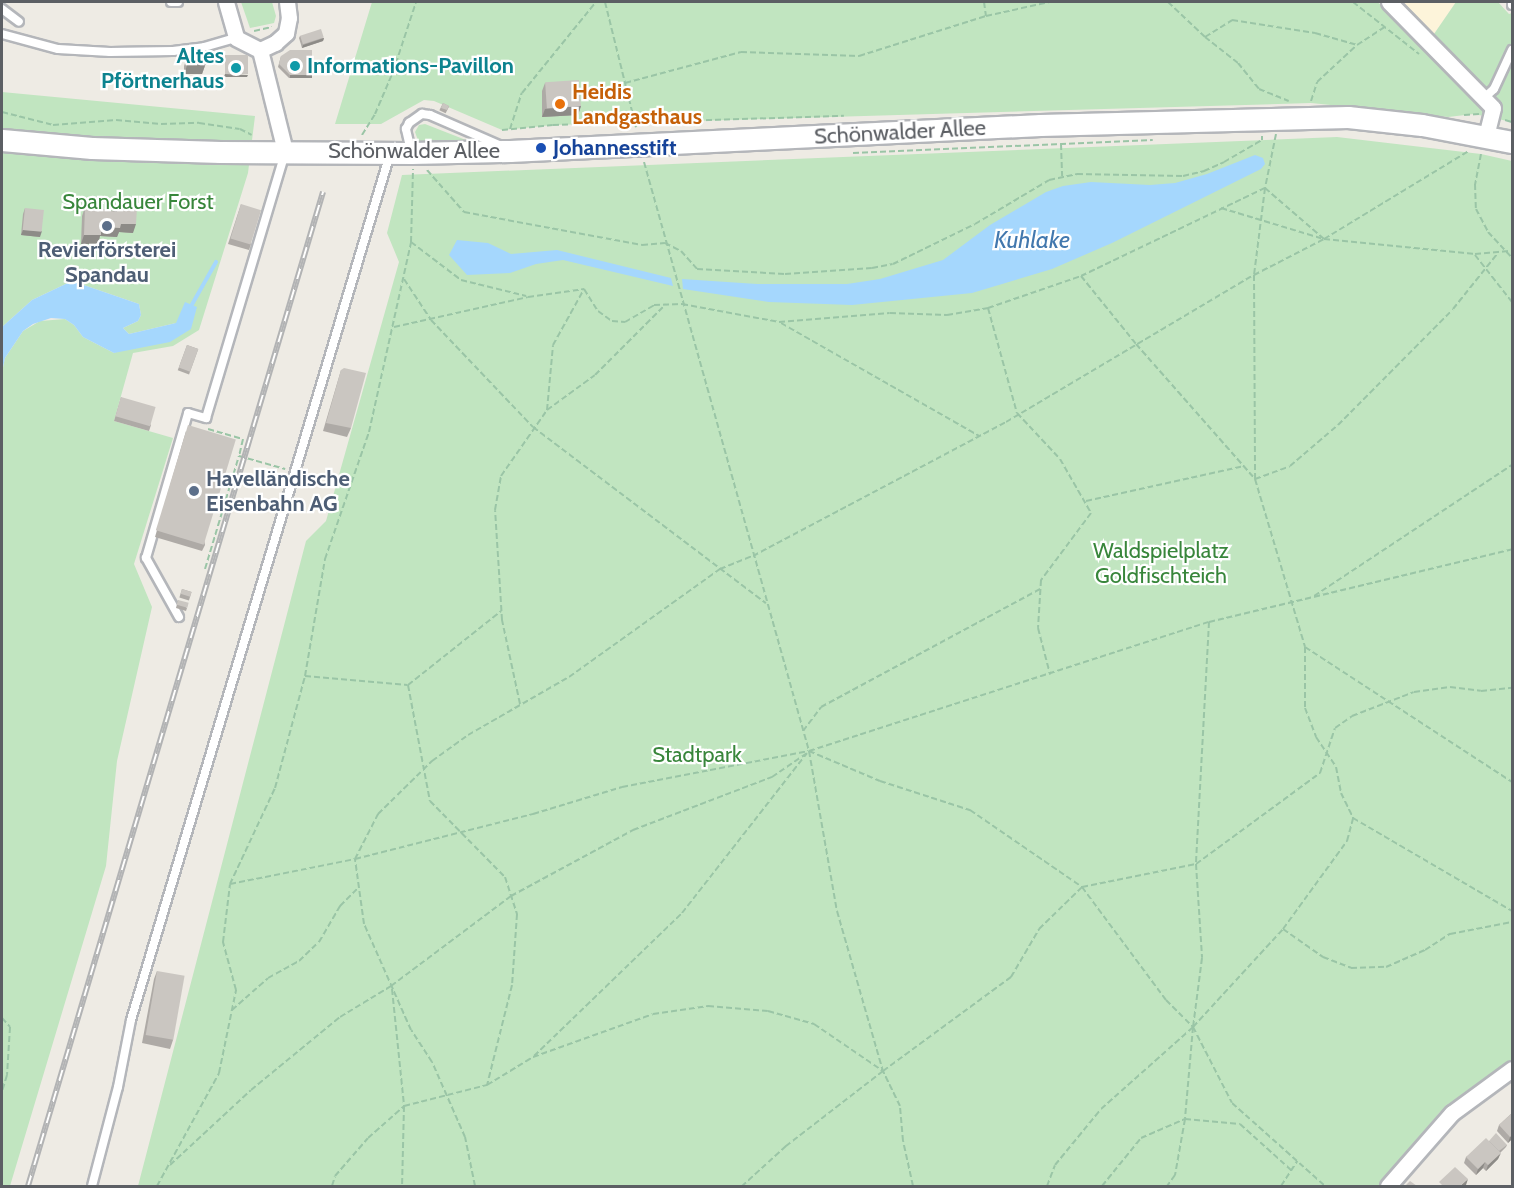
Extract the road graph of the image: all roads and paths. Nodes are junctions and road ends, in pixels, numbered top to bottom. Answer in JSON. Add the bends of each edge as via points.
{"nodes":[{"id":1,"x":171,"y":2,"type":"edge"},
{"id":2,"x":178,"y":2,"type":"edge"},
{"id":3,"x":226,"y":2,"type":"edge"},
{"id":4,"x":287,"y":2,"type":"edge"},
{"id":5,"x":416,"y":2,"type":"edge"},
{"id":6,"x":596,"y":2,"type":"edge"},
{"id":7,"x":605,"y":2,"type":"edge"},
{"id":8,"x":984,"y":2,"type":"edge"},
{"id":9,"x":1049,"y":2,"type":"edge"},
{"id":10,"x":1168,"y":2,"type":"edge"},
{"id":11,"x":1353,"y":2,"type":"edge"},
{"id":12,"x":1391,"y":2,"type":"edge"},
{"id":13,"x":2,"y":9,"type":"edge"},
{"id":14,"x":986,"y":16,"type":"junction"},
{"id":15,"x":20,"y":22,"type":"dead end"},
{"id":16,"x":1386,"y":26,"type":"junction"},
{"id":17,"x":271,"y":27,"type":"dead end"},
{"id":18,"x":2,"y":34,"type":"edge"},
{"id":19,"x":242,"y":34,"type":"junction"},
{"id":20,"x":1205,"y":37,"type":"junction"},
{"id":21,"x":1358,"y":45,"type":"junction"},
{"id":22,"x":260,"y":50,"type":"junction"},
{"id":23,"x":1512,"y":50,"type":"edge"},
{"id":24,"x":1423,"y":58,"type":"dead end"},
{"id":25,"x":626,"y":83,"type":"junction"},
{"id":26,"x":1311,"y":103,"type":"dead end"},
{"id":27,"x":1479,"y":103,"type":"junction"},
{"id":28,"x":1294,"y":104,"type":"dead end"},
{"id":29,"x":2,"y":112,"type":"edge"},
{"id":30,"x":1474,"y":114,"type":"dead end"},
{"id":31,"x":510,"y":129,"type":"dead end"},
{"id":32,"x":1279,"y":129,"type":"junction"},
{"id":33,"x":361,"y":138,"type":"dead end"},
{"id":34,"x":259,"y":139,"type":"dead end"},
{"id":35,"x":2,"y":140,"type":"edge"},
{"id":36,"x":1156,"y":140,"type":"dead end"},
{"id":37,"x":1478,"y":142,"type":"junction"},
{"id":38,"x":1512,"y":142,"type":"edge"},
{"id":39,"x":640,"y":144,"type":"junction"},
{"id":40,"x":1061,"y":144,"type":"junction"},
{"id":41,"x":1459,"y":147,"type":"dead end"},
{"id":42,"x":510,"y":151,"type":"junction"},
{"id":43,"x":285,"y":152,"type":"junction"},
{"id":44,"x":847,"y":153,"type":"dead end"},
{"id":45,"x":388,"y":161,"type":"junction"},
{"id":46,"x":412,"y":161,"type":"junction"},
{"id":47,"x":439,"y":169,"type":"dead end"},
{"id":48,"x":427,"y":170,"type":"junction"},
{"id":49,"x":1062,"y":176,"type":"junction"},
{"id":50,"x":1265,"y":188,"type":"junction"},
{"id":51,"x":1221,"y":207,"type":"junction"},
{"id":52,"x":1261,"y":220,"type":"junction"},
{"id":53,"x":1324,"y":239,"type":"junction"},
{"id":54,"x":411,"y":242,"type":"junction"},
{"id":55,"x":665,"y":243,"type":"junction"},
{"id":56,"x":1512,"y":251,"type":"edge"},
{"id":57,"x":1505,"y":252,"type":"junction"},
{"id":58,"x":1475,"y":254,"type":"junction"},
{"id":59,"x":1497,"y":254,"type":"junction"},
{"id":60,"x":1512,"y":258,"type":"edge"},
{"id":61,"x":1486,"y":268,"type":"junction"},
{"id":62,"x":1254,"y":275,"type":"junction"},
{"id":63,"x":1081,"y":276,"type":"junction"},
{"id":64,"x":404,"y":279,"type":"junction"},
{"id":65,"x":584,"y":289,"type":"junction"},
{"id":66,"x":528,"y":297,"type":"junction"},
{"id":67,"x":1512,"y":302,"type":"edge"},
{"id":68,"x":666,"y":304,"type":"junction"},
{"id":69,"x":682,"y":304,"type":"junction"},
{"id":70,"x":987,"y":308,"type":"junction"},
{"id":71,"x":431,"y":320,"type":"junction"},
{"id":72,"x":779,"y":322,"type":"junction"},
{"id":73,"x":394,"y":327,"type":"junction"},
{"id":74,"x":1136,"y":344,"type":"junction"},
{"id":75,"x":547,"y":410,"type":"junction"},
{"id":76,"x":1017,"y":413,"type":"junction"},
{"id":77,"x":186,"y":422,"type":"junction"},
{"id":78,"x":533,"y":427,"type":"junction"},
{"id":79,"x":979,"y":436,"type":"junction"},
{"id":80,"x":239,"y":456,"type":"junction"},
{"id":81,"x":1512,"y":465,"type":"edge"},
{"id":82,"x":1244,"y":466,"type":"junction"},
{"id":83,"x":296,"y":472,"type":"junction"},
{"id":84,"x":1255,"y":479,"type":"junction"},
{"id":85,"x":1085,"y":501,"type":"junction"},
{"id":86,"x":1512,"y":549,"type":"edge"},
{"id":87,"x":753,"y":556,"type":"junction"},
{"id":88,"x":205,"y":569,"type":"dead end"},
{"id":89,"x":720,"y":569,"type":"junction"},
{"id":90,"x":1040,"y":589,"type":"junction"},
{"id":91,"x":1312,"y":597,"type":"junction"},
{"id":92,"x":1291,"y":602,"type":"junction"},
{"id":93,"x":766,"y":603,"type":"junction"},
{"id":94,"x":502,"y":610,"type":"junction"},
{"id":95,"x":179,"y":617,"type":"dead end"},
{"id":96,"x":1209,"y":622,"type":"junction"},
{"id":97,"x":1305,"y":647,"type":"junction"},
{"id":98,"x":1050,"y":674,"type":"junction"},
{"id":99,"x":305,"y":676,"type":"junction"},
{"id":100,"x":408,"y":685,"type":"junction"},
{"id":101,"x":1512,"y":688,"type":"edge"},
{"id":102,"x":1390,"y":701,"type":"junction"},
{"id":103,"x":520,"y":704,"type":"junction"},
{"id":104,"x":803,"y":731,"type":"junction"},
{"id":105,"x":809,"y":751,"type":"junction"},
{"id":106,"x":1328,"y":753,"type":"junction"},
{"id":107,"x":423,"y":771,"type":"junction"},
{"id":108,"x":1512,"y":782,"type":"edge"},
{"id":109,"x":1353,"y":818,"type":"junction"},
{"id":110,"x":461,"y":831,"type":"junction"},
{"id":111,"x":355,"y":859,"type":"junction"},
{"id":112,"x":1196,"y":864,"type":"junction"},
{"id":113,"x":230,"y":884,"type":"junction"},
{"id":114,"x":359,"y":887,"type":"junction"},
{"id":115,"x":1082,"y":887,"type":"junction"},
{"id":116,"x":511,"y":896,"type":"junction"},
{"id":117,"x":1512,"y":911,"type":"edge"},
{"id":118,"x":1512,"y":921,"type":"edge"},
{"id":119,"x":1283,"y":929,"type":"junction"},
{"id":120,"x":391,"y":986,"type":"junction"},
{"id":121,"x":232,"y":1010,"type":"junction"},
{"id":122,"x":2,"y":1018,"type":"edge"},
{"id":123,"x":1193,"y":1027,"type":"junction"},
{"id":124,"x":533,"y":1057,"type":"junction"},
{"id":125,"x":1512,"y":1069,"type":"edge"},
{"id":126,"x":883,"y":1071,"type":"junction"},
{"id":127,"x":487,"y":1085,"type":"junction"},
{"id":128,"x":2,"y":1091,"type":"edge"},
{"id":129,"x":446,"y":1094,"type":"junction"},
{"id":130,"x":404,"y":1106,"type":"junction"},
{"id":131,"x":1185,"y":1119,"type":"junction"},
{"id":132,"x":1297,"y":1161,"type":"junction"},
{"id":133,"x":168,"y":1167,"type":"junction"},
{"id":134,"x":1291,"y":1170,"type":"junction"},
{"id":135,"x":92,"y":1186,"type":"edge"},
{"id":136,"x":157,"y":1186,"type":"edge"},
{"id":137,"x":332,"y":1186,"type":"edge"},
{"id":138,"x":402,"y":1186,"type":"edge"},
{"id":139,"x":475,"y":1186,"type":"edge"},
{"id":140,"x":742,"y":1186,"type":"edge"},
{"id":141,"x":912,"y":1186,"type":"edge"},
{"id":142,"x":1047,"y":1186,"type":"edge"},
{"id":143,"x":1102,"y":1186,"type":"edge"},
{"id":144,"x":1167,"y":1186,"type":"edge"},
{"id":145,"x":1281,"y":1186,"type":"edge"},
{"id":146,"x":1325,"y":1186,"type":"edge"},
{"id":147,"x":1388,"y":1186,"type":"edge"}],
"edges":[{"from":1,"to":2,"type":"lane"},
{"from":3,"to":19,"type":"street"},
{"from":4,"to":22,"type":"street","via":[[286,33]]},
{"from":5,"to":33,"type":"path","via":[[393,72]]},
{"from":6,"to":31,"type":"path","via":[[522,93]]},
{"from":7,"to":25,"type":"path"},
{"from":8,"to":14,"type":"path"},
{"from":9,"to":14,"type":"path"},
{"from":10,"to":20,"type":"path"},
{"from":11,"to":16,"type":"path"},
{"from":12,"to":27,"type":"street"},
{"from":13,"to":15,"type":"lane"},
{"from":14,"to":25,"type":"path","via":[[859,56],[741,52]]},
{"from":16,"to":21,"type":"path"},
{"from":16,"to":24,"type":"path"},
{"from":17,"to":19,"type":"path"},
{"from":18,"to":19,"type":"lane","via":[[58,49],[110,52],[204,47]]},
{"from":19,"to":22,"type":"street"},
{"from":20,"to":21,"type":"path","via":[[1232,20],[1315,33]]},
{"from":20,"to":28,"type":"path","via":[[1238,63],[1259,89]]},
{"from":21,"to":26,"type":"path","via":[[1317,82]]},
{"from":22,"to":43,"type":"street"},
{"from":23,"to":27,"type":"lane","via":[[1494,88]]},
{"from":25,"to":39,"type":"path"},
{"from":27,"to":30,"type":"path"},
{"from":27,"to":37,"type":"street","via":[[1493,108]]},
{"from":29,"to":34,"type":"path","via":[[53,125],[116,120],[199,123],[240,129]]},
{"from":32,"to":37,"type":"main road","name":"Schönwalder Allee","via":[[1348,117],[1422,124]]},
{"from":32,"to":39,"type":"main road","name":"Schönwalder Allee"},
{"from":32,"to":49,"type":"path","via":[[1224,162],[1183,176]]},
{"from":32,"to":50,"type":"path"},
{"from":35,"to":43,"type":"main road","name":"Schönwalder Allee","via":[[92,148]]},
{"from":36,"to":40,"type":"path"},
{"from":37,"to":38,"type":"main road","name":"Schönwalder Allee"},
{"from":37,"to":41,"type":"path"},
{"from":37,"to":53,"type":"path","via":[[1469,152]]},
{"from":37,"to":57,"type":"path","via":[[1476,209]]},
{"from":39,"to":42,"type":"main road","name":"Schönwalder Allee"},
{"from":39,"to":55,"type":"path"},
{"from":40,"to":44,"type":"path"},
{"from":40,"to":49,"type":"path"},
{"from":42,"to":46,"type":"main road","name":"Schönwalder Allee"},
{"from":42,"to":46,"type":"lane","via":[[422,114],[406,129]]},
{"from":43,"to":45,"type":"main road","name":"Schönwalder Allee"},
{"from":43,"to":77,"type":"lane","via":[[206,418],[188,413]]},
{"from":45,"to":46,"type":"main road","name":"Schönwalder Allee"},
{"from":45,"to":46,"type":"path"},
{"from":45,"to":83,"type":"lane"},
{"from":46,"to":48,"type":"path"},
{"from":46,"to":54,"type":"path"},
{"from":47,"to":48,"type":"path"},
{"from":48,"to":55,"type":"path","via":[[464,212],[642,245]]},
{"from":49,"to":55,"type":"path","via":[[1040,184],[944,240],[883,267],[785,274],[698,269],[681,251]]},
{"from":50,"to":51,"type":"path"},
{"from":50,"to":52,"type":"path"},
{"from":50,"to":53,"type":"path"},
{"from":51,"to":52,"type":"path"},
{"from":51,"to":63,"type":"path"},
{"from":52,"to":53,"type":"path"},
{"from":52,"to":62,"type":"path"},
{"from":53,"to":58,"type":"path"},
{"from":53,"to":62,"type":"path"},
{"from":54,"to":64,"type":"path"},
{"from":54,"to":66,"type":"path","via":[[461,280]]},
{"from":55,"to":69,"type":"path"},
{"from":56,"to":57,"type":"path"},
{"from":57,"to":59,"type":"path"},
{"from":57,"to":60,"type":"path"},
{"from":58,"to":59,"type":"path"},
{"from":58,"to":61,"type":"path"},
{"from":59,"to":61,"type":"path"},
{"from":61,"to":67,"type":"path"},
{"from":61,"to":84,"type":"path","via":[[1453,309],[1338,425],[1290,466]]},
{"from":62,"to":74,"type":"path"},
{"from":62,"to":84,"type":"path"},
{"from":63,"to":70,"type":"path"},
{"from":63,"to":74,"type":"path"},
{"from":64,"to":71,"type":"path"},
{"from":64,"to":73,"type":"path"},
{"from":65,"to":66,"type":"path"},
{"from":65,"to":68,"type":"path","via":[[598,311],[612,321],[626,322],[654,305]]},
{"from":65,"to":75,"type":"path","via":[[553,345]]},
{"from":66,"to":71,"type":"path"},
{"from":68,"to":69,"type":"path"},
{"from":68,"to":75,"type":"path","via":[[596,375]]},
{"from":69,"to":72,"type":"path"},
{"from":69,"to":87,"type":"path"},
{"from":70,"to":72,"type":"path","via":[[947,315],[890,313]]},
{"from":70,"to":76,"type":"path"},
{"from":71,"to":73,"type":"path"},
{"from":71,"to":78,"type":"path"},
{"from":72,"to":79,"type":"path"},
{"from":73,"to":99,"type":"path","via":[[369,432],[325,559]]},
{"from":74,"to":76,"type":"path"},
{"from":74,"to":82,"type":"path"},
{"from":75,"to":78,"type":"path"},
{"from":76,"to":79,"type":"path"},
{"from":76,"to":85,"type":"path","via":[[1060,459]]},
{"from":77,"to":80,"type":"path","via":[[243,440]]},
{"from":77,"to":95,"type":"lane","via":[[146,558]]},
{"from":78,"to":89,"type":"path"},
{"from":78,"to":94,"type":"path","via":[[501,476],[495,510]]},
{"from":79,"to":87,"type":"path"},
{"from":80,"to":83,"type":"path"},
{"from":80,"to":88,"type":"path"},
{"from":81,"to":91,"type":"path"},
{"from":82,"to":84,"type":"path"},
{"from":82,"to":85,"type":"path"},
{"from":83,"to":135,"type":"lane","via":[[131,1020]]},
{"from":84,"to":92,"type":"path"},
{"from":85,"to":90,"type":"path","via":[[1091,513],[1041,580]]},
{"from":86,"to":91,"type":"path"},
{"from":87,"to":89,"type":"path"},
{"from":87,"to":93,"type":"path"},
{"from":89,"to":93,"type":"path"},
{"from":89,"to":103,"type":"path","via":[[569,677]]},
{"from":90,"to":98,"type":"path","via":[[1038,628]]},
{"from":90,"to":104,"type":"path","via":[[821,707]]},
{"from":91,"to":92,"type":"path"},
{"from":92,"to":96,"type":"path"},
{"from":92,"to":97,"type":"path"},
{"from":93,"to":104,"type":"path"},
{"from":94,"to":100,"type":"path"},
{"from":94,"to":103,"type":"path"},
{"from":96,"to":98,"type":"path"},
{"from":96,"to":112,"type":"path"},
{"from":97,"to":102,"type":"path"},
{"from":97,"to":106,"type":"path","via":[[1305,708],[1316,737]]},
{"from":98,"to":105,"type":"path"},
{"from":99,"to":100,"type":"path"},
{"from":99,"to":113,"type":"path","via":[[275,788]]},
{"from":100,"to":107,"type":"path"},
{"from":101,"to":102,"type":"path","via":[[1481,691],[1450,687],[1414,692]]},
{"from":102,"to":106,"type":"path","via":[[1352,716],[1335,728]]},
{"from":102,"to":108,"type":"path"},
{"from":103,"to":107,"type":"path","via":[[468,735]]},
{"from":104,"to":105,"type":"path"},
{"from":105,"to":110,"type":"path","via":[[622,788]]},
{"from":105,"to":115,"type":"path","via":[[880,781],[970,810]]},
{"from":105,"to":116,"type":"path","via":[[772,777],[633,830]]},
{"from":105,"to":124,"type":"path","via":[[682,913]]},
{"from":105,"to":126,"type":"path","via":[[837,911]]},
{"from":106,"to":109,"type":"path"},
{"from":106,"to":112,"type":"path","via":[[1320,773]]},
{"from":107,"to":110,"type":"path","via":[[430,801]]},
{"from":107,"to":111,"type":"path","via":[[378,814]]},
{"from":109,"to":117,"type":"path"},
{"from":109,"to":119,"type":"path","via":[[1347,842]]},
{"from":110,"to":111,"type":"path"},
{"from":110,"to":116,"type":"path","via":[[505,877]]},
{"from":111,"to":113,"type":"path"},
{"from":111,"to":114,"type":"path"},
{"from":112,"to":115,"type":"path"},
{"from":112,"to":123,"type":"path","via":[[1202,958]]},
{"from":113,"to":121,"type":"path","via":[[223,942],[236,990]]},
{"from":114,"to":120,"type":"path","via":[[364,924]]},
{"from":114,"to":121,"type":"path","via":[[340,906],[319,942],[298,961],[268,978]]},
{"from":115,"to":123,"type":"path","via":[[1166,1000]]},
{"from":115,"to":126,"type":"path","via":[[1039,929],[1011,977]]},
{"from":116,"to":120,"type":"path"},
{"from":116,"to":127,"type":"path","via":[[517,914],[512,985]]},
{"from":118,"to":119,"type":"path","via":[[1450,934],[1386,968],[1350,968],[1323,957]]},
{"from":119,"to":123,"type":"path"},
{"from":120,"to":129,"type":"path"},
{"from":120,"to":130,"type":"path"},
{"from":120,"to":133,"type":"path","via":[[340,1017],[251,1090]]},
{"from":121,"to":133,"type":"path","via":[[219,1073]]},
{"from":122,"to":128,"type":"path","via":[[10,1027]]},
{"from":123,"to":131,"type":"path"},
{"from":123,"to":132,"type":"path","via":[[1232,1103]]},
{"from":123,"to":142,"type":"path","via":[[1101,1109],[1055,1165]]},
{"from":124,"to":126,"type":"path","via":[[652,1014],[708,1006],[768,1011],[814,1024]]},
{"from":124,"to":127,"type":"path"},
{"from":125,"to":147,"type":"street","via":[[1452,1113]]},
{"from":126,"to":140,"type":"path","via":[[786,1146]]},
{"from":126,"to":141,"type":"path","via":[[900,1107]]},
{"from":127,"to":129,"type":"path"},
{"from":129,"to":130,"type":"path"},
{"from":129,"to":139,"type":"path","via":[[465,1137]]},
{"from":130,"to":137,"type":"path","via":[[368,1138],[335,1176]]},
{"from":130,"to":138,"type":"path"},
{"from":131,"to":134,"type":"path","via":[[1240,1124]]},
{"from":131,"to":143,"type":"path","via":[[1141,1138]]},
{"from":131,"to":144,"type":"path","via":[[1175,1175]]},
{"from":132,"to":134,"type":"path"},
{"from":132,"to":146,"type":"path"},
{"from":133,"to":136,"type":"path"},
{"from":134,"to":145,"type":"path"}]}
